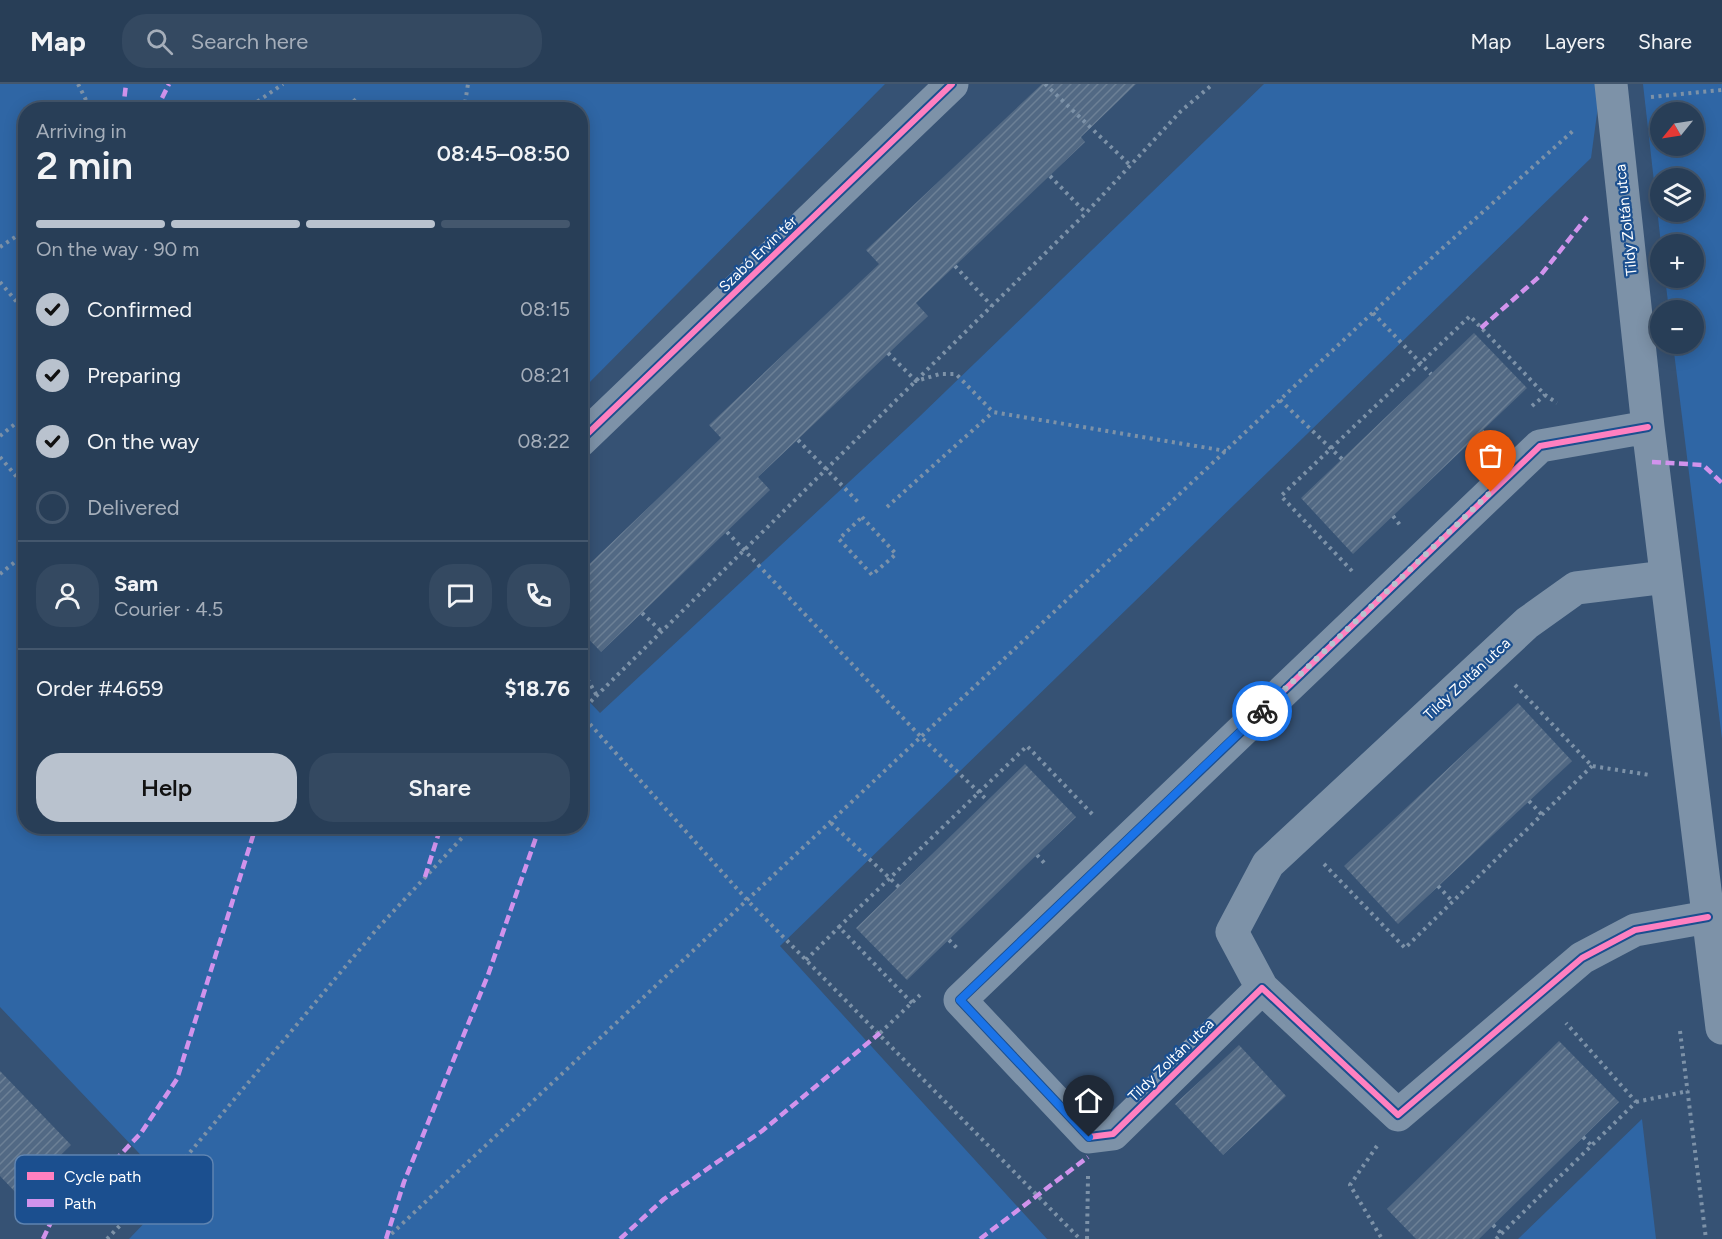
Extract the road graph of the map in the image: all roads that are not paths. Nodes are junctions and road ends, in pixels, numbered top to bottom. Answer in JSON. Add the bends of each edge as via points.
{"nodes":[{"id":1,"x":952,"y":84,"type":"edge"},
{"id":2,"x":1612,"y":92,"type":"edge"},
{"id":3,"x":1648,"y":427,"type":"junction"},
{"id":4,"x":588,"y":433,"type":"edge"},
{"id":5,"x":1666,"y":577,"type":"junction"},
{"id":6,"x":1708,"y":917,"type":"junction"},
{"id":7,"x":1262,"y":988,"type":"junction"},
{"id":8,"x":1722,"y":1028,"type":"edge"}],
"edges":[{"from":1,"to":4,"type":"street","name":"Szabó Ervin tér"},
{"from":2,"to":3,"type":"street","name":"Tildy Zoltán utca"},
{"from":3,"to":5,"type":"street","name":"Tildy Zoltán utca"},
{"from":3,"to":7,"type":"street","name":"Tildy Zoltán utca","via":[[1540,446],[960,1000],[1089,1137],[1113,1134]]},
{"from":5,"to":6,"type":"street","name":"Tildy Zoltán utca"},
{"from":5,"to":7,"type":"street","name":"Tildy Zoltán utca","via":[[1576,588],[1527,623],[1268,864],[1232,932]]},
{"from":6,"to":7,"type":"street","name":"Tildy Zoltán utca","via":[[1635,930],[1582,958],[1398,1115]]},
{"from":6,"to":8,"type":"street","name":"Tildy Zoltán utca"}]}
